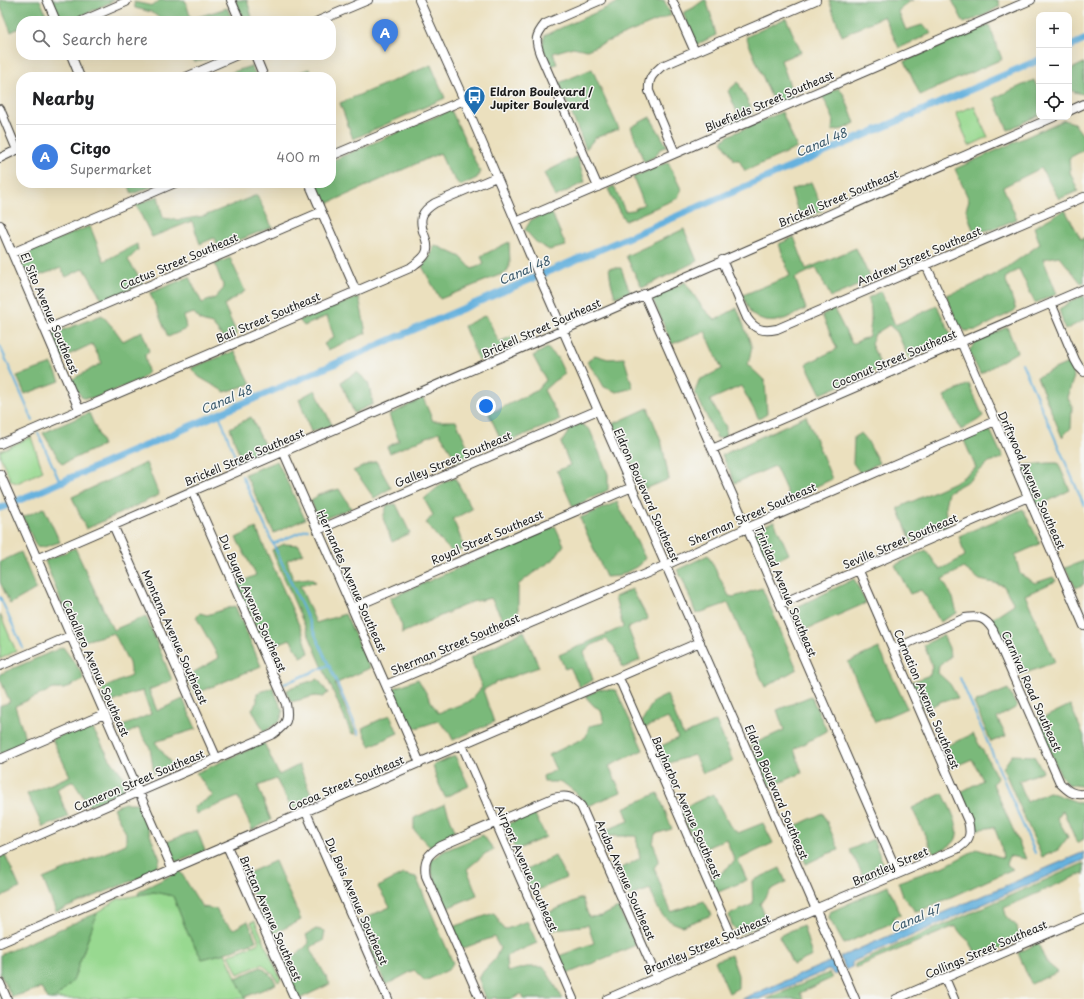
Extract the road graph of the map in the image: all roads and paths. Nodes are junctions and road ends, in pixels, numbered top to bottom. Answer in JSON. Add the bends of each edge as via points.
{"nodes":[{"id":1,"x":47,"y":0,"type":"edge"},
{"id":2,"x":127,"y":0,"type":"edge"},
{"id":3,"x":231,"y":0,"type":"edge"},
{"id":4,"x":368,"y":0,"type":"edge"},
{"id":5,"x":419,"y":0,"type":"edge"},
{"id":6,"x":601,"y":0,"type":"edge"},
{"id":7,"x":672,"y":0,"type":"edge"},
{"id":8,"x":816,"y":0,"type":"edge"},
{"id":9,"x":1031,"y":0,"type":"edge"},
{"id":10,"x":54,"y":16,"type":"edge"},
{"id":11,"x":94,"y":16,"type":"edge"},
{"id":12,"x":238,"y":16,"type":"edge"},
{"id":13,"x":330,"y":16,"type":"edge"},
{"id":14,"x":695,"y":52,"type":"junction"},
{"id":15,"x":73,"y":60,"type":"edge"},
{"id":16,"x":225,"y":60,"type":"edge"},
{"id":17,"x":257,"y":60,"type":"edge"},
{"id":18,"x":78,"y":72,"type":"edge"},
{"id":19,"x":198,"y":72,"type":"edge"},
{"id":20,"x":262,"y":72,"type":"edge"},
{"id":21,"x":464,"y":100,"type":"junction"},
{"id":22,"x":1084,"y":104,"type":"edge"},
{"id":23,"x":0,"y":109,"type":"edge"},
{"id":24,"x":1072,"y":109,"type":"edge"},
{"id":25,"x":1047,"y":120,"type":"edge"},
{"id":26,"x":16,"y":143,"type":"edge"},
{"id":27,"x":16,"y":150,"type":"edge"},
{"id":28,"x":676,"y":153,"type":"junction"},
{"id":29,"x":336,"y":154,"type":"edge"},
{"id":30,"x":0,"y":158,"type":"edge"},
{"id":31,"x":496,"y":176,"type":"junction"},
{"id":32,"x":598,"y":186,"type":"junction"},
{"id":33,"x":163,"y":188,"type":"edge"},
{"id":34,"x":311,"y":188,"type":"edge"},
{"id":35,"x":1084,"y":197,"type":"edge"},
{"id":36,"x":321,"y":212,"type":"junction"},
{"id":37,"x":516,"y":222,"type":"junction"},
{"id":38,"x":0,"y":225,"type":"edge"},
{"id":39,"x":12,"y":253,"type":"junction"},
{"id":40,"x":722,"y":260,"type":"junction"},
{"id":41,"x":926,"y":264,"type":"junction"},
{"id":42,"x":1084,"y":289,"type":"edge"},
{"id":43,"x":356,"y":291,"type":"junction"},
{"id":44,"x":644,"y":294,"type":"junction"},
{"id":45,"x":1051,"y":304,"type":"junction"},
{"id":46,"x":45,"y":330,"type":"junction"},
{"id":47,"x":563,"y":330,"type":"junction"},
{"id":48,"x":961,"y":342,"type":"junction"},
{"id":49,"x":1084,"y":372,"type":"edge"},
{"id":50,"x":79,"y":409,"type":"junction"},
{"id":51,"x":598,"y":410,"type":"junction"},
{"id":52,"x":995,"y":421,"type":"junction"},
{"id":53,"x":0,"y":444,"type":"edge"},
{"id":54,"x":712,"y":449,"type":"junction"},
{"id":55,"x":283,"y":451,"type":"junction"},
{"id":56,"x":0,"y":474,"type":"edge"},
{"id":57,"x":632,"y":487,"type":"junction"},
{"id":58,"x":192,"y":491,"type":"junction"},
{"id":59,"x":1028,"y":497,"type":"junction"},
{"id":60,"x":113,"y":525,"type":"junction"},
{"id":61,"x":747,"y":528,"type":"junction"},
{"id":62,"x":318,"y":530,"type":"junction"},
{"id":63,"x":36,"y":558,"type":"junction"},
{"id":64,"x":666,"y":565,"type":"junction"},
{"id":65,"x":859,"y":571,"type":"junction"},
{"id":66,"x":780,"y":604,"type":"junction"},
{"id":67,"x":352,"y":608,"type":"junction"},
{"id":68,"x":1084,"y":626,"type":"edge"},
{"id":69,"x":70,"y":636,"type":"junction"},
{"id":70,"x":700,"y":642,"type":"junction"},
{"id":71,"x":894,"y":649,"type":"junction"},
{"id":72,"x":0,"y":666,"type":"edge"},
{"id":73,"x":618,"y":678,"type":"junction"},
{"id":74,"x":386,"y":685,"type":"junction"},
{"id":75,"x":104,"y":714,"type":"junction"},
{"id":76,"x":285,"y":724,"type":"joint"},
{"id":77,"x":462,"y":745,"type":"junction"},
{"id":78,"x":217,"y":758,"type":"junction"},
{"id":79,"x":0,"y":759,"type":"edge"},
{"id":80,"x":420,"y":763,"type":"junction"},
{"id":81,"x":139,"y":792,"type":"junction"},
{"id":82,"x":1084,"y":794,"type":"edge"},
{"id":83,"x":306,"y":812,"type":"junction"},
{"id":84,"x":496,"y":823,"type":"junction"},
{"id":85,"x":969,"y":837,"type":"joint"},
{"id":86,"x":227,"y":846,"type":"junction"},
{"id":87,"x":0,"y":852,"type":"edge"},
{"id":88,"x":172,"y":870,"type":"junction"},
{"id":89,"x":898,"y":874,"type":"junction"},
{"id":90,"x":816,"y":909,"type":"junction"},
{"id":91,"x":1084,"y":918,"type":"edge"},
{"id":92,"x":0,"y":944,"type":"edge"},
{"id":93,"x":735,"y":944,"type":"junction"},
{"id":94,"x":657,"y":978,"type":"junction"},
{"id":95,"x":945,"y":978,"type":"junction"},
{"id":96,"x":0,"y":983,"type":"edge"},
{"id":97,"x":7,"y":999,"type":"edge"},
{"id":98,"x":295,"y":999,"type":"edge"},
{"id":99,"x":388,"y":999,"type":"edge"},
{"id":100,"x":480,"y":999,"type":"edge"},
{"id":101,"x":573,"y":999,"type":"edge"},
{"id":102,"x":607,"y":999,"type":"edge"},
{"id":103,"x":855,"y":999,"type":"edge"},
{"id":104,"x":896,"y":999,"type":"edge"},
{"id":105,"x":954,"y":999,"type":"edge"}],
"edges":[{"from":1,"to":10,"type":"street"},
{"from":2,"to":11,"type":"street"},
{"from":3,"to":12,"type":"street"},
{"from":4,"to":13,"type":"street"},
{"from":5,"to":21,"type":"street","name":"Eldron Boulevard Southeast"},
{"from":6,"to":32,"type":"street","via":[[545,24],[537,36],[536,43]]},
{"from":7,"to":14,"type":"street"},
{"from":8,"to":14,"type":"street"},
{"from":9,"to":28,"type":"street","name":"Bluefields Street Southeast"},
{"from":14,"to":28,"type":"street","via":[[662,66],[649,82],[649,91]]},
{"from":15,"to":18,"type":"street"},
{"from":16,"to":19,"type":"street"},
{"from":17,"to":20,"type":"street"},
{"from":21,"to":29,"type":"street"},
{"from":21,"to":31,"type":"street","name":"Eldron Boulevard Southeast"},
{"from":22,"to":24,"type":"street"},
{"from":23,"to":26,"type":"street"},
{"from":25,"to":40,"type":"street","name":"Brickell Street Southeast"},
{"from":27,"to":30,"type":"street"},
{"from":28,"to":32,"type":"street","name":"Bluefields Street Southeast"},
{"from":31,"to":37,"type":"street","name":"Eldron Boulevard Southeast"},
{"from":31,"to":43,"type":"street","name":"Bali Street Southeast","via":[[427,208],[422,216],[421,227],[427,250],[422,259],[410,268]]},
{"from":32,"to":37,"type":"street","name":"Bluefields Street Southeast"},
{"from":33,"to":39,"type":"street"},
{"from":34,"to":36,"type":"street"},
{"from":35,"to":41,"type":"street","name":"Andrew Street Southeast"},
{"from":36,"to":43,"type":"street"},
{"from":36,"to":46,"type":"street","name":"Cactus Street Southeast"},
{"from":37,"to":47,"type":"street","name":"Eldron Boulevard Southeast"},
{"from":38,"to":39,"type":"street","name":"El Sito Avenue Southeast"},
{"from":39,"to":46,"type":"street","name":"El Sito Avenue Southeast"},
{"from":40,"to":41,"type":"street","name":"Andrew Street Southeast","via":[[747,318],[761,330],[768,331],[777,330]]},
{"from":40,"to":44,"type":"street","name":"Brickell Street Southeast"},
{"from":41,"to":48,"type":"street","name":"Driftwood Avenue Southeast"},
{"from":42,"to":45,"type":"street","name":"Coconut Street Southeast"},
{"from":43,"to":50,"type":"street","name":"Bali Street Southeast"},
{"from":44,"to":47,"type":"street","name":"Brickell Street Southeast"},
{"from":44,"to":54,"type":"street","name":"Trinidad Avenue Southeast"},
{"from":45,"to":48,"type":"street","name":"Coconut Street Southeast"},
{"from":45,"to":49,"type":"street","via":[[1079,367]]},
{"from":46,"to":50,"type":"street","name":"El Sito Avenue Southeast"},
{"from":47,"to":51,"type":"street","name":"Eldron Boulevard Southeast"},
{"from":47,"to":55,"type":"street","name":"Brickell Street Southeast"},
{"from":48,"to":52,"type":"street","name":"Driftwood Avenue Southeast"},
{"from":48,"to":54,"type":"street","name":"Coconut Street Southeast"},
{"from":50,"to":53,"type":"street","name":"Bali Street Southeast"},
{"from":51,"to":57,"type":"street","name":"Eldron Boulevard Southeast"},
{"from":51,"to":62,"type":"street","name":"Galley Street Southeast"},
{"from":52,"to":59,"type":"street","name":"Driftwood Avenue Southeast"},
{"from":52,"to":61,"type":"street","name":"Sherman Street Southeast"},
{"from":54,"to":61,"type":"street","name":"Trinidad Avenue Southeast"},
{"from":55,"to":58,"type":"street","name":"Brickell Street Southeast"},
{"from":55,"to":62,"type":"street","name":"Hernandes Avenue Southeast"},
{"from":56,"to":63,"type":"street","name":"Caballero Avenue Southeast"},
{"from":57,"to":64,"type":"street","name":"Eldron Boulevard Southeast"},
{"from":57,"to":67,"type":"street","name":"Royal Street Southeast"},
{"from":58,"to":60,"type":"street","name":"Brickell Street Southeast"},
{"from":58,"to":76,"type":"street","name":"Du Buque Avenue Southeast","via":[[286,704],[288,716]]},
{"from":59,"to":65,"type":"street","name":"Seville Street Southeast"},
{"from":59,"to":68,"type":"street","name":"Driftwood Avenue Southeast"},
{"from":60,"to":63,"type":"street","name":"Brickell Street Southeast"},
{"from":60,"to":78,"type":"street","name":"Montana Avenue Southeast"},
{"from":61,"to":64,"type":"street","name":"Sherman Street Southeast"},
{"from":61,"to":66,"type":"street","name":"Trinidad Avenue Southeast"},
{"from":62,"to":67,"type":"street","name":"Hernandes Avenue Southeast"},
{"from":63,"to":69,"type":"street","name":"Caballero Avenue Southeast"},
{"from":64,"to":70,"type":"street","name":"Eldron Boulevard Southeast"},
{"from":64,"to":74,"type":"street","name":"Sherman Street Southeast"},
{"from":65,"to":66,"type":"street","name":"Seville Street Southeast"},
{"from":65,"to":71,"type":"street","name":"Carnation Avenue Southeast"},
{"from":66,"to":89,"type":"street","name":"Trinidad Avenue Southeast"},
{"from":67,"to":74,"type":"street","name":"Hernandes Avenue Southeast"},
{"from":69,"to":72,"type":"street"},
{"from":69,"to":75,"type":"street","name":"Caballero Avenue Southeast"},
{"from":70,"to":73,"type":"street","name":"Cocoa Street Southeast"},
{"from":70,"to":90,"type":"street","name":"Eldron Boulevard Southeast"},
{"from":71,"to":82,"type":"street","name":"Carnival Road Southeast","via":[[965,618],[974,616],[988,622],[1060,783],[1072,793]]},
{"from":71,"to":85,"type":"street","name":"Carnation Avenue Southeast","via":[[968,821]]},
{"from":73,"to":77,"type":"street","name":"Cocoa Street Southeast"},
{"from":73,"to":93,"type":"street","name":"Bayharbor Avenue Southeast"},
{"from":74,"to":80,"type":"street","name":"Hernandes Avenue Southeast"},
{"from":75,"to":79,"type":"street"},
{"from":75,"to":81,"type":"street","name":"Caballero Avenue Southeast"},
{"from":76,"to":78,"type":"street","name":"Cameron Street Southeast","via":[[274,734]]},
{"from":77,"to":80,"type":"street","name":"Cocoa Street Southeast"},
{"from":77,"to":84,"type":"street","name":"Airport Avenue Southeast"},
{"from":78,"to":81,"type":"street","name":"Cameron Street Southeast"},
{"from":80,"to":83,"type":"street","name":"Cocoa Street Southeast"},
{"from":81,"to":87,"type":"street","name":"Cameron Street Southeast"},
{"from":81,"to":88,"type":"street","name":"Caballero Avenue Southeast"},
{"from":83,"to":86,"type":"street","name":"Cocoa Street Southeast"},
{"from":83,"to":99,"type":"street","name":"Du Bois Avenue Southeast"},
{"from":84,"to":94,"type":"street","name":"Aruba Avenue Southeast","via":[[553,798],[562,796],[575,799],[581,806]]},
{"from":84,"to":100,"type":"street","via":[[441,846],[432,852],[425,862],[426,876]]},
{"from":84,"to":101,"type":"street","name":"Airport Avenue Southeast"},
{"from":85,"to":89,"type":"street","name":"Brantley Street","via":[[957,849]]},
{"from":86,"to":88,"type":"street","name":"Cocoa Street Southeast"},
{"from":86,"to":98,"type":"street","name":"Brittan Avenue Southeast"},
{"from":88,"to":92,"type":"street","name":"Cocoa Street Southeast"},
{"from":89,"to":90,"type":"street","name":"Brantley Street"},
{"from":90,"to":93,"type":"street","name":"Brantley Street Southeast"},
{"from":90,"to":103,"type":"street","name":"Eldron Boulevard Southeast"},
{"from":91,"to":95,"type":"street","name":"Collings Street Southeast"},
{"from":93,"to":94,"type":"street","name":"Brantley Street Southeast"},
{"from":94,"to":102,"type":"street","name":"Brantley Street Southeast"},
{"from":95,"to":104,"type":"street","name":"Collings Street Southeast"},
{"from":95,"to":105,"type":"street"},
{"from":96,"to":97,"type":"street"}]}
